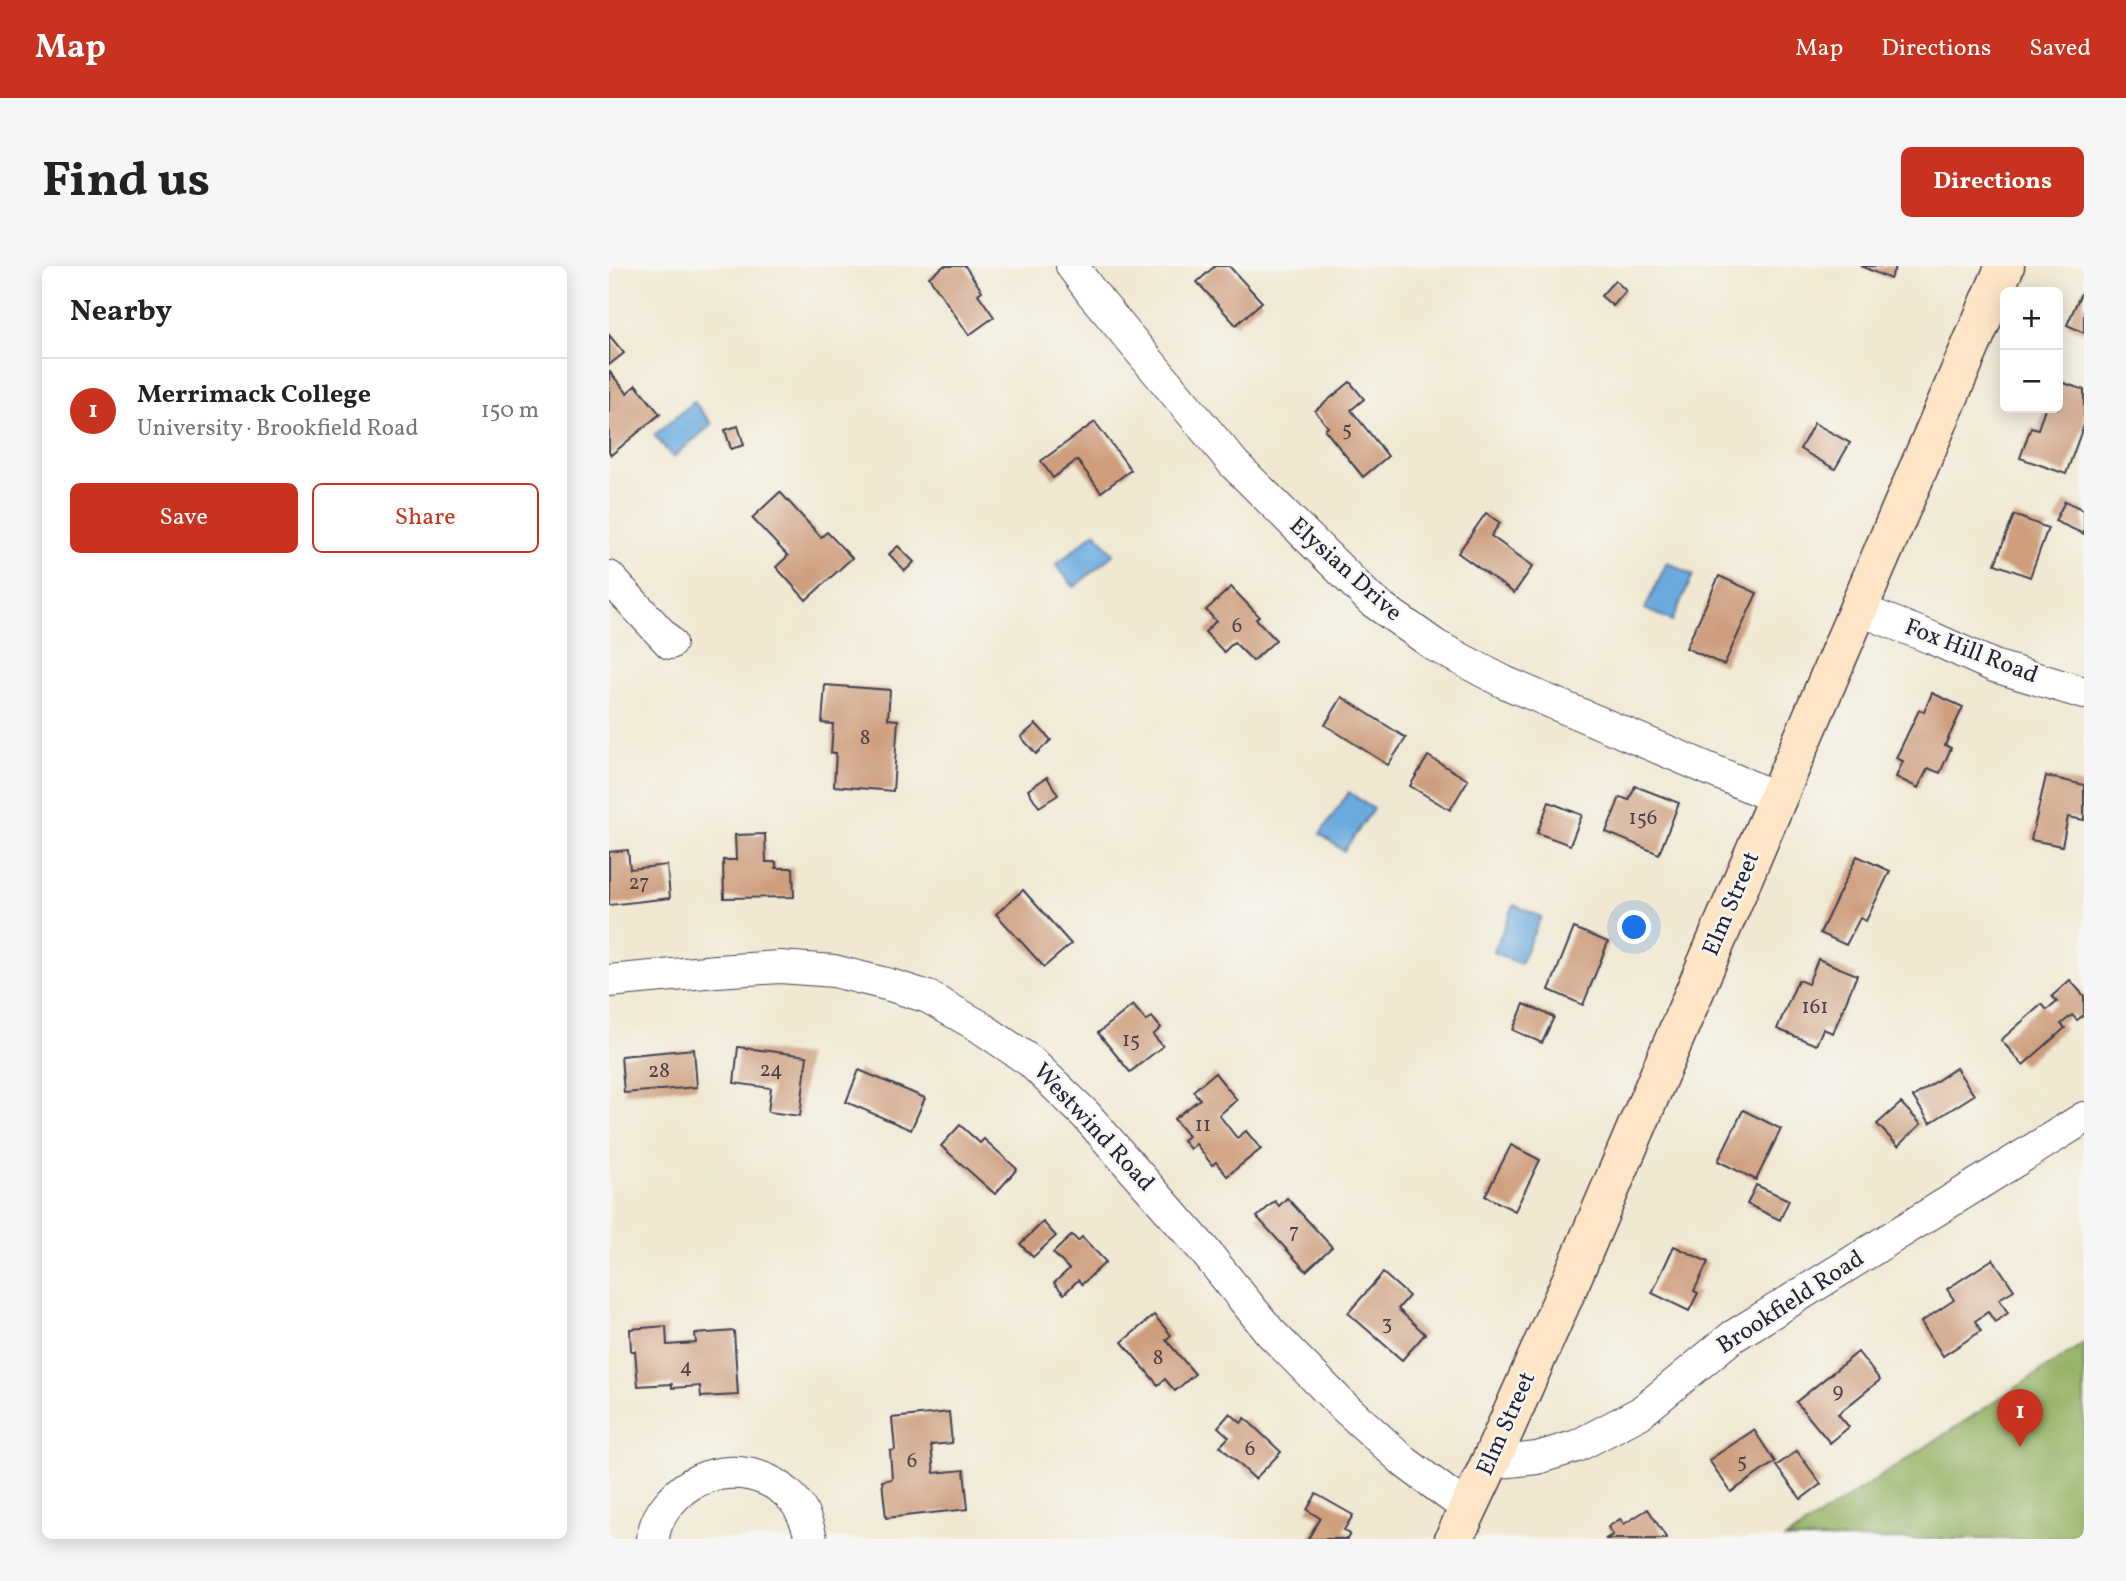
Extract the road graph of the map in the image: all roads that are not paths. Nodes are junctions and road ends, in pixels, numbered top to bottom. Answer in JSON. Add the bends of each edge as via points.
{"nodes":[{"id":1,"x":1072,"y":266,"type":"edge"},
{"id":2,"x":2005,"y":266,"type":"edge"},
{"id":3,"x":609,"y":578,"type":"edge"},
{"id":4,"x":1858,"y":609,"type":"junction"},
{"id":5,"x":670,"y":643,"type":"dead end"},
{"id":6,"x":2084,"y":693,"type":"edge"},
{"id":7,"x":1777,"y":798,"type":"junction"},
{"id":8,"x":609,"y":981,"type":"edge"},
{"id":9,"x":2084,"y":1118,"type":"edge"},
{"id":10,"x":1490,"y":1463,"type":"junction"},
{"id":11,"x":1461,"y":1524,"type":"edge"},
{"id":12,"x":653,"y":1539,"type":"edge"},
{"id":13,"x":811,"y":1539,"type":"edge"}],
"edges":[{"from":1,"to":7,"type":"street","name":"Elysian Drive","via":[[1235,465],[1371,600],[1436,646],[1504,682]]},
{"from":2,"to":4,"type":"main road","name":"Elm Street"},
{"from":3,"to":5,"type":"street"},
{"from":4,"to":6,"type":"street","name":"Fox Hill Road","via":[[1994,666]]},
{"from":4,"to":7,"type":"main road","name":"Elm Street"},
{"from":7,"to":10,"type":"main road","name":"Elm Street"},
{"from":8,"to":11,"type":"street","name":"Westwind Road","via":[[780,967],[834,971],[928,997],[977,1025],[1030,1061],[1085,1114],[1270,1332],[1406,1463]]},
{"from":9,"to":10,"type":"street","name":"Brookfield Road","via":[[1732,1337],[1640,1413],[1577,1446],[1537,1458]]},
{"from":10,"to":11,"type":"main road","name":"Elm Street"},
{"from":12,"to":13,"type":"street","via":[[663,1510],[679,1491],[701,1478],[726,1472],[751,1474],[774,1484],[794,1500],[807,1521]]}]}
